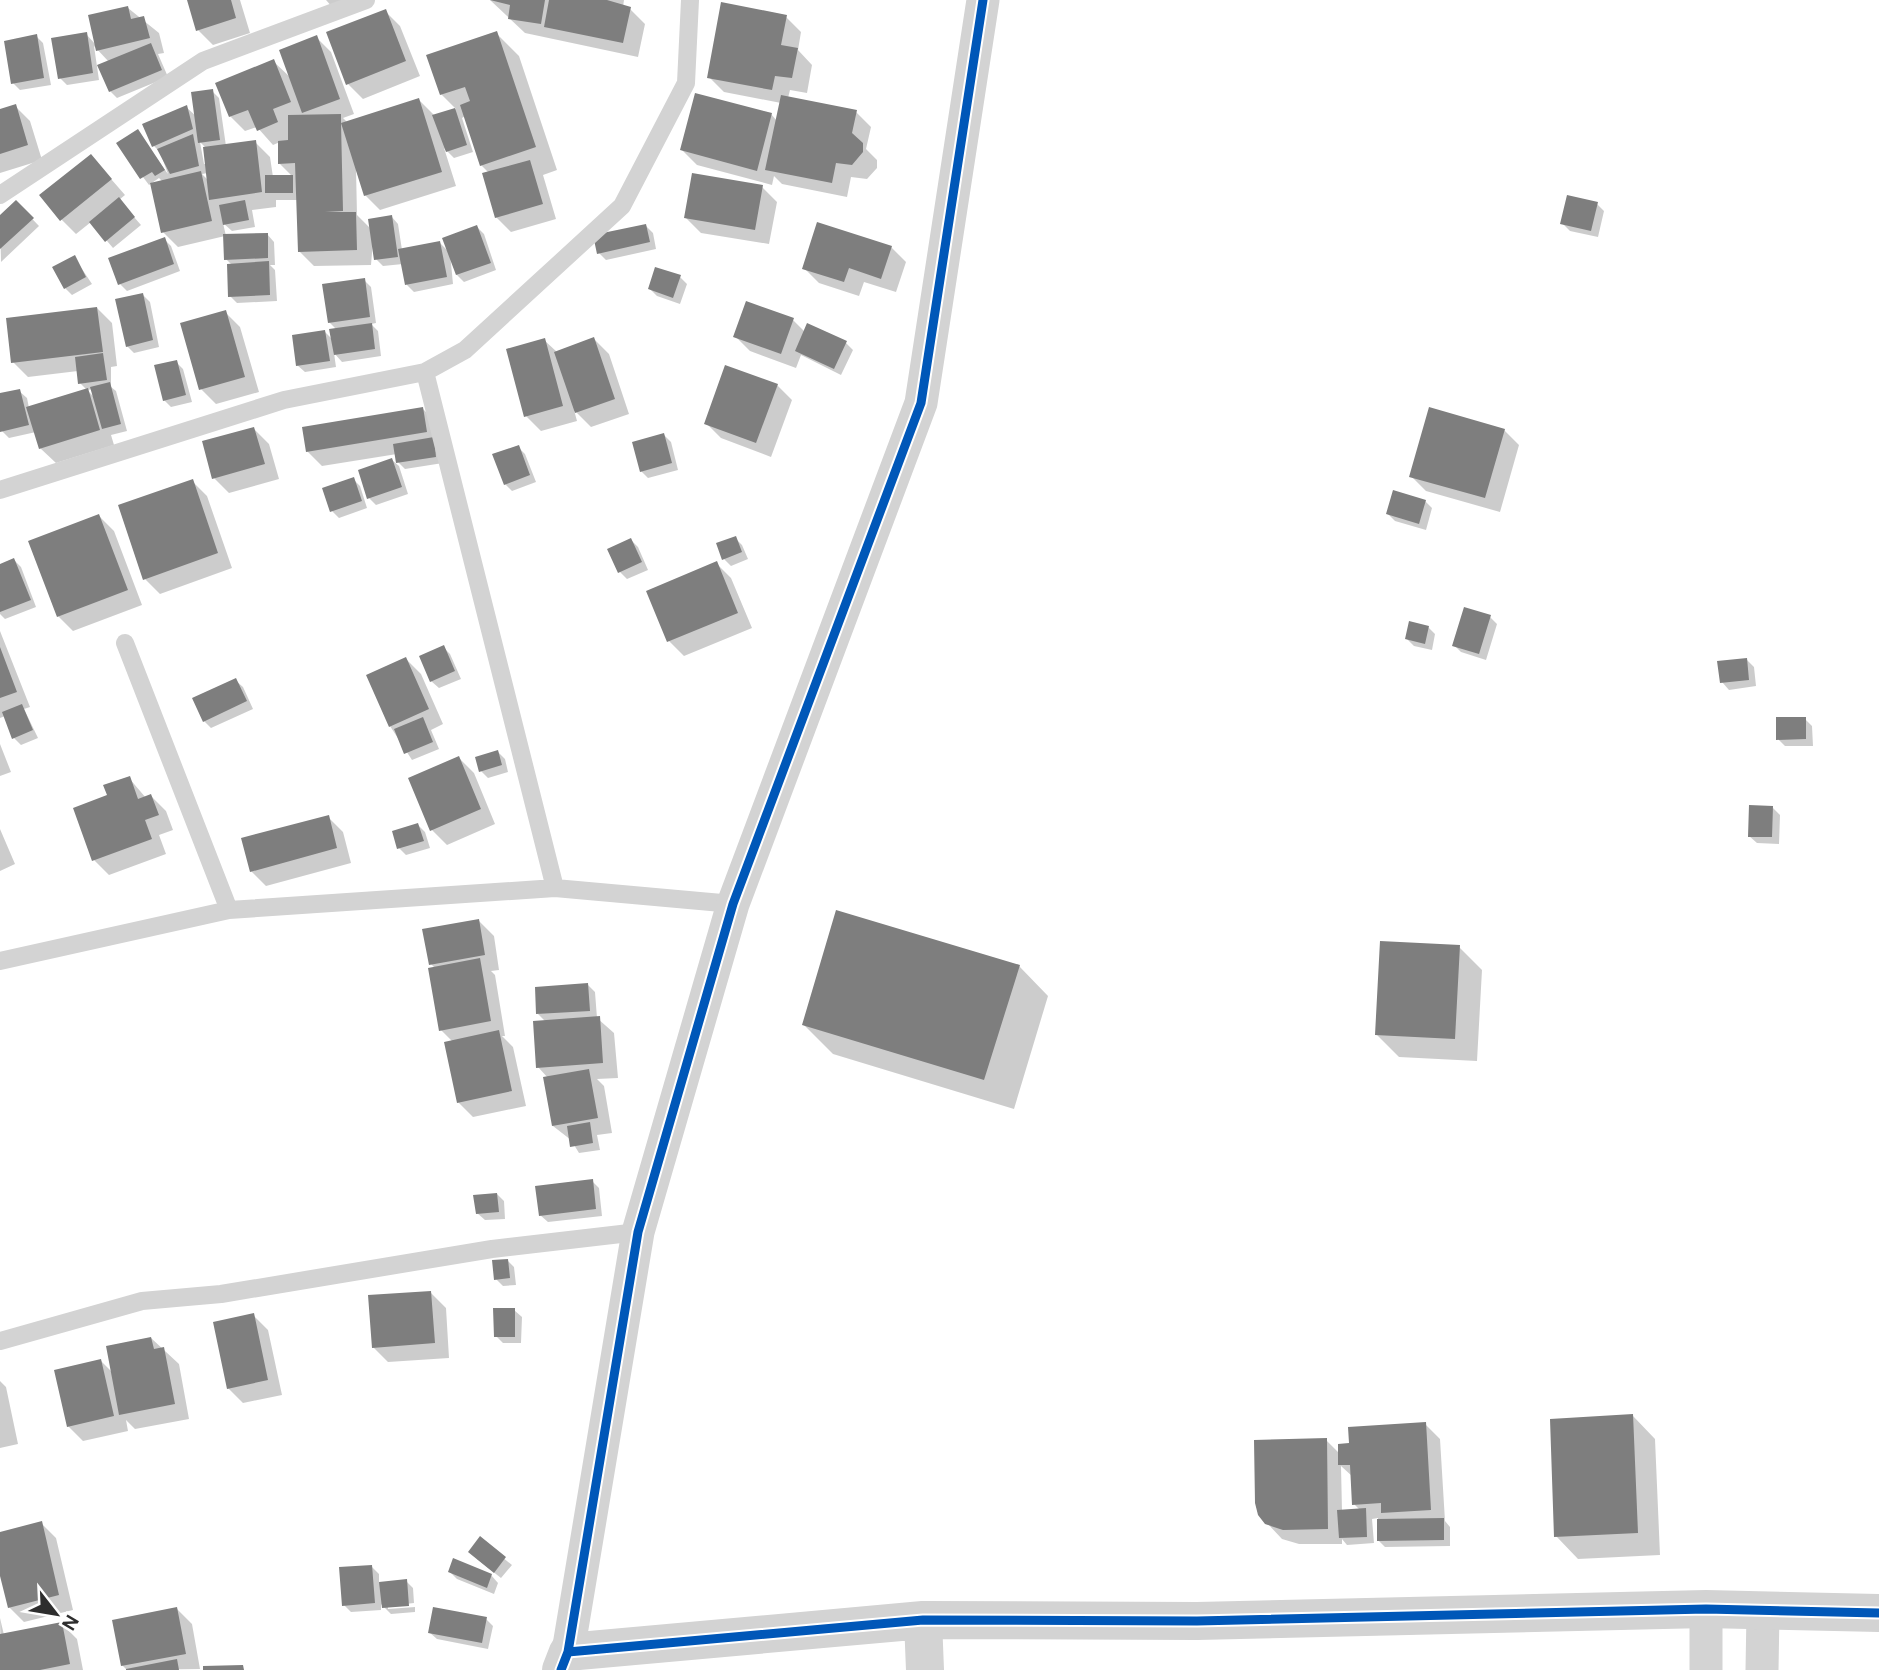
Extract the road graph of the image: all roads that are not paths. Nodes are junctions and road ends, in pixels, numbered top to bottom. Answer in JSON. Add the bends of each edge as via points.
{"nodes":[{"id":1,"x":366,"y":0,"type":"edge"},
{"id":2,"x":690,"y":0,"type":"edge"},
{"id":3,"x":983,"y":0,"type":"edge"},
{"id":4,"x":0,"y":195,"type":"edge"},
{"id":5,"x":425,"y":372,"type":"junction"},
{"id":6,"x":0,"y":489,"type":"edge"},
{"id":7,"x":125,"y":643,"type":"dead end"},
{"id":8,"x":555,"y":888,"type":"junction"},
{"id":9,"x":733,"y":904,"type":"junction"},
{"id":10,"x":229,"y":910,"type":"junction"},
{"id":11,"x":0,"y":961,"type":"edge"},
{"id":12,"x":638,"y":1232,"type":"junction"},
{"id":13,"x":0,"y":1341,"type":"edge"},
{"id":14,"x":1706,"y":1609,"type":"junction"},
{"id":15,"x":1763,"y":1612,"type":"junction"},
{"id":16,"x":1879,"y":1614,"type":"edge"},
{"id":17,"x":923,"y":1620,"type":"junction"},
{"id":18,"x":565,"y":1661,"type":"edge"},
{"id":19,"x":925,"y":1670,"type":"edge"},
{"id":20,"x":1706,"y":1670,"type":"edge"},
{"id":21,"x":1762,"y":1670,"type":"edge"}],
"edges":[{"from":1,"to":4,"type":"lane","via":[[203,61]]},
{"from":2,"to":5,"type":"lane","via":[[685,83],[622,206],[464,350]]},
{"from":3,"to":9,"type":"street","via":[[921,403]]},
{"from":5,"to":6,"type":"lane","via":[[284,400]]},
{"from":5,"to":8,"type":"lane"},
{"from":7,"to":10,"type":"lane"},
{"from":8,"to":9,"type":"lane"},
{"from":8,"to":10,"type":"lane"},
{"from":9,"to":12,"type":"street"},
{"from":10,"to":11,"type":"lane"},
{"from":12,"to":13,"type":"lane","via":[[492,1248],[221,1294],[142,1301]]},
{"from":12,"to":18,"type":"street"},
{"from":14,"to":15,"type":"street"},
{"from":14,"to":17,"type":"street","via":[[1210,1621]]},
{"from":14,"to":20,"type":"street"},
{"from":15,"to":16,"type":"street"},
{"from":15,"to":21,"type":"street"},
{"from":17,"to":18,"type":"street"},
{"from":17,"to":19,"type":"street"}]}
